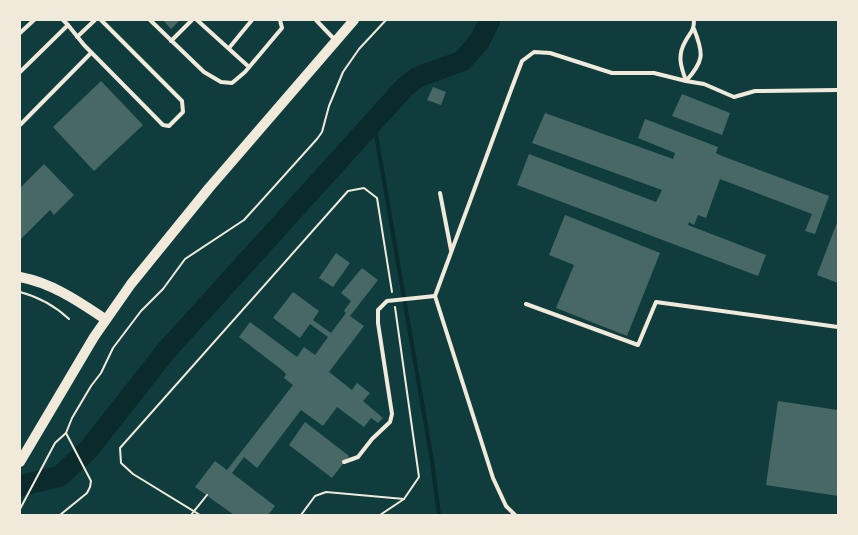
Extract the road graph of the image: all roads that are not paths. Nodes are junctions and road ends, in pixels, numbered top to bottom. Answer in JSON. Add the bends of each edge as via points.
{"nodes":[{"id":1,"x":34,"y":20,"type":"edge"},
{"id":2,"x":64,"y":20,"type":"edge"},
{"id":3,"x":96,"y":20,"type":"edge"},
{"id":4,"x":100,"y":20,"type":"edge"},
{"id":5,"x":150,"y":20,"type":"edge"},
{"id":6,"x":192,"y":20,"type":"edge"},
{"id":7,"x":197,"y":20,"type":"edge"},
{"id":8,"x":252,"y":20,"type":"edge"},
{"id":9,"x":280,"y":20,"type":"edge"},
{"id":10,"x":316,"y":20,"type":"edge"},
{"id":11,"x":354,"y":20,"type":"edge"},
{"id":12,"x":694,"y":20,"type":"edge"},
{"id":13,"x":68,"y":25,"type":"junction"},
{"id":14,"x":694,"y":29,"type":"junction"},
{"id":15,"x":20,"y":33,"type":"edge"},
{"id":16,"x":77,"y":37,"type":"junction"},
{"id":17,"x":171,"y":41,"type":"junction"},
{"id":18,"x":336,"y":41,"type":"junction"},
{"id":19,"x":229,"y":48,"type":"junction"},
{"id":20,"x":91,"y":53,"type":"junction"},
{"id":21,"x":249,"y":67,"type":"junction"},
{"id":22,"x":20,"y":72,"type":"edge"},
{"id":23,"x":686,"y":81,"type":"junction"},
{"id":24,"x":838,"y":90,"type":"edge"},
{"id":25,"x":20,"y":125,"type":"edge"},
{"id":26,"x":440,"y":193,"type":"dead end"},
{"id":27,"x":451,"y":252,"type":"junction"},
{"id":28,"x":20,"y":277,"type":"edge"},
{"id":29,"x":435,"y":296,"type":"junction"},
{"id":30,"x":526,"y":304,"type":"dead end"},
{"id":31,"x":105,"y":319,"type":"junction"},
{"id":32,"x":838,"y":328,"type":"edge"},
{"id":33,"x":20,"y":462,"type":"edge"},
{"id":34,"x":344,"y":462,"type":"dead end"},
{"id":35,"x":515,"y":515,"type":"edge"}],
"edges":[{"from":1,"to":15,"type":"lane"},
{"from":2,"to":13,"type":"lane"},
{"from":3,"to":16,"type":"lane"},
{"from":4,"to":20,"type":"lane","via":[[182,101],[184,112],[169,126],[163,125]]},
{"from":5,"to":17,"type":"lane"},
{"from":6,"to":17,"type":"lane"},
{"from":7,"to":19,"type":"lane"},
{"from":8,"to":19,"type":"lane"},
{"from":9,"to":21,"type":"lane","via":[[282,28]]},
{"from":10,"to":18,"type":"lane"},
{"from":11,"to":18,"type":"main road"},
{"from":12,"to":14,"type":"lane"},
{"from":13,"to":16,"type":"lane"},
{"from":13,"to":22,"type":"lane"},
{"from":14,"to":23,"type":"lane","via":[[684,43],[679,64]]},
{"from":14,"to":23,"type":"lane","via":[[701,47],[699,67]]},
{"from":16,"to":20,"type":"lane"},
{"from":17,"to":21,"type":"lane","via":[[204,72],[221,82],[232,83]]},
{"from":18,"to":31,"type":"main road","via":[[203,195]]},
{"from":19,"to":21,"type":"lane"},
{"from":20,"to":25,"type":"lane"},
{"from":23,"to":24,"type":"lane","via":[[704,84],[734,97],[755,91]]},
{"from":23,"to":27,"type":"lane","via":[[654,73],[612,73],[534,52],[522,61]]},
{"from":26,"to":27,"type":"lane"},
{"from":27,"to":29,"type":"lane"},
{"from":28,"to":31,"type":"main road","via":[[55,288]]},
{"from":29,"to":34,"type":"lane","via":[[387,301],[378,310],[392,414],[390,422],[358,457]]},
{"from":29,"to":35,"type":"lane","via":[[493,478],[506,506]]},
{"from":30,"to":32,"type":"lane","via":[[638,345],[656,302]]},
{"from":31,"to":33,"type":"main road"}]}
